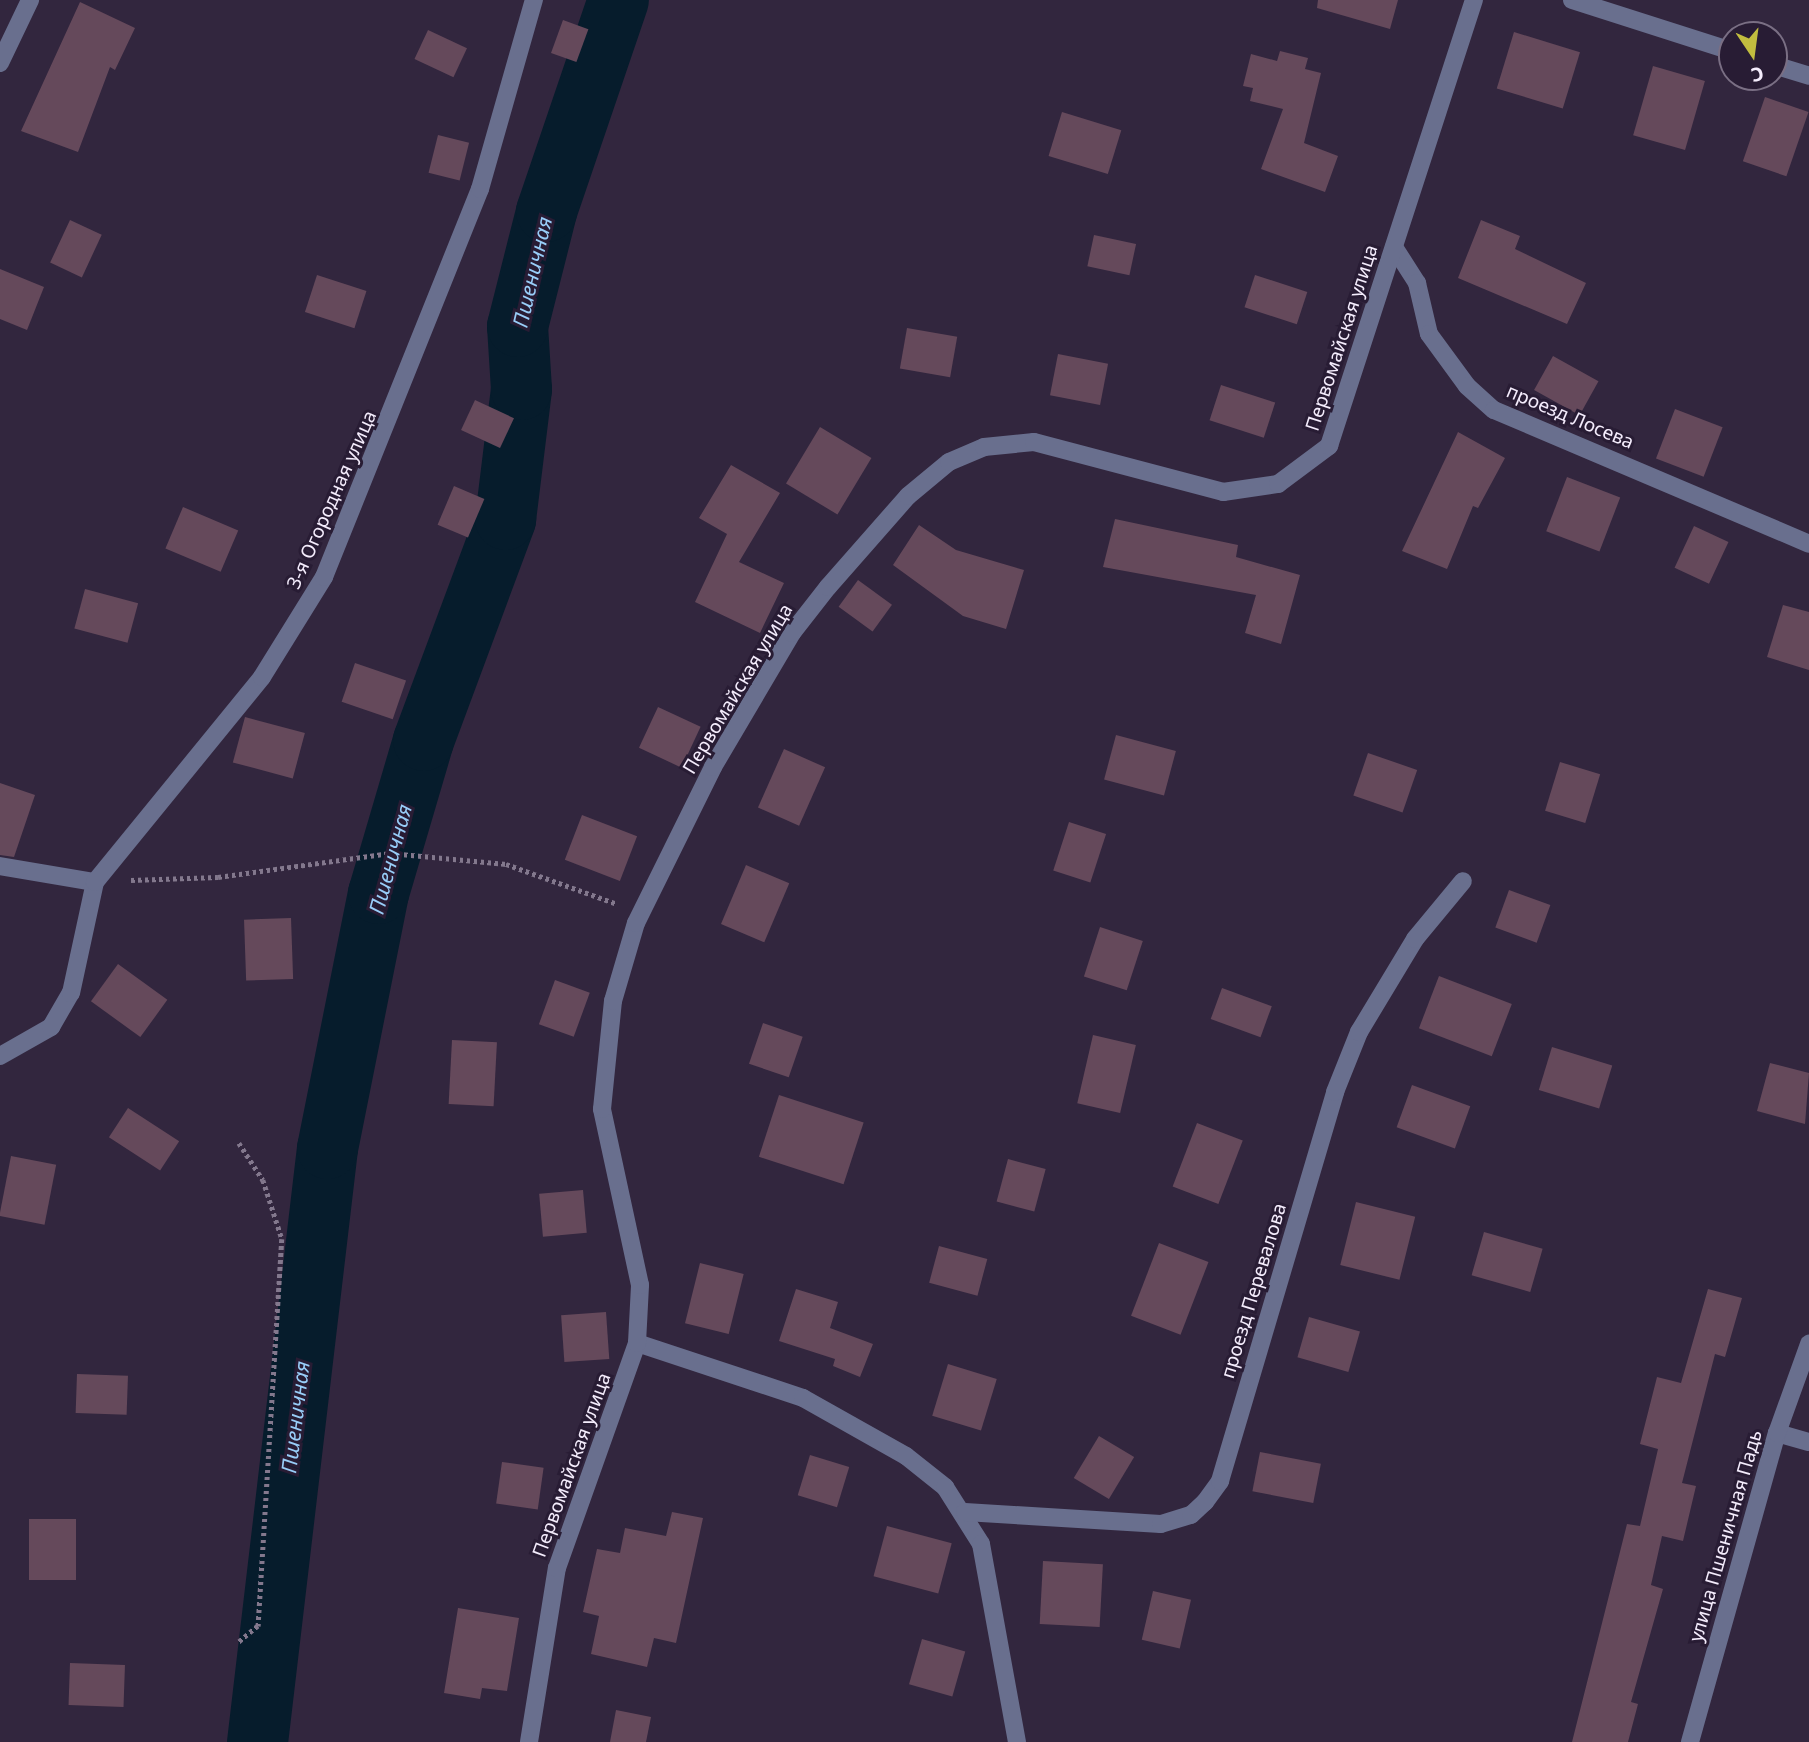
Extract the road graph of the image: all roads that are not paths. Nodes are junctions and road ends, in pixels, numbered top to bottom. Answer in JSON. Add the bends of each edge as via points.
{"nodes":[{"id":1,"x":30,"y":0,"type":"edge"},
{"id":2,"x":534,"y":0,"type":"edge"},
{"id":3,"x":1474,"y":0,"type":"edge"},
{"id":4,"x":1572,"y":0,"type":"edge"},
{"id":5,"x":1718,"y":47,"type":"edge"},
{"id":6,"x":0,"y":63,"type":"edge"},
{"id":7,"x":1788,"y":69,"type":"edge"},
{"id":8,"x":1809,"y":76,"type":"edge"},
{"id":9,"x":1394,"y":247,"type":"junction"},
{"id":10,"x":1809,"y":544,"type":"edge"},
{"id":11,"x":0,"y":866,"type":"edge"},
{"id":12,"x":1463,"y":881,"type":"dead end"},
{"id":13,"x":95,"y":882,"type":"junction"},
{"id":14,"x":0,"y":1056,"type":"edge"},
{"id":15,"x":637,"y":1343,"type":"junction"},
{"id":16,"x":1809,"y":1344,"type":"edge"},
{"id":17,"x":1777,"y":1433,"type":"junction"},
{"id":18,"x":1809,"y":1442,"type":"edge"},
{"id":19,"x":965,"y":1512,"type":"junction"},
{"id":20,"x":529,"y":1742,"type":"edge"},
{"id":21,"x":1017,"y":1742,"type":"edge"},
{"id":22,"x":1690,"y":1742,"type":"edge"}],
"edges":[{"from":1,"to":6,"type":"street"},
{"from":2,"to":13,"type":"street","name":"3-я Огородная улица","via":[[481,189],[324,577],[262,677]]},
{"from":3,"to":9,"type":"street","name":"Первомайская улица"},
{"from":4,"to":5,"type":"street"},
{"from":7,"to":8,"type":"street"},
{"from":9,"to":10,"type":"street","name":"проезд Лосева","via":[[1417,283],[1429,334],[1467,386],[1494,410]]},
{"from":9,"to":15,"type":"street","name":"Первомайская улица","via":[[1329,446],[1278,484],[1223,492],[1034,442],[984,447],[948,463],[908,496],[792,633],[713,767],[641,913],[613,1002],[602,1109],[640,1285]]},
{"from":11,"to":13,"type":"street"},
{"from":12,"to":19,"type":"street","name":"проезд Перевалова","via":[[1415,939],[1359,1032],[1335,1092],[1220,1481],[1205,1502],[1191,1515],[1161,1524]]},
{"from":13,"to":14,"type":"street","name":"3-я Огородная улица","via":[[71,993],[51,1027]]},
{"from":15,"to":19,"type":"street","via":[[803,1398],[906,1456]]},
{"from":15,"to":20,"type":"street","name":"Первомайская улица","via":[[557,1568]]},
{"from":16,"to":17,"type":"street","name":"улица Пшеничная Падь"},
{"from":17,"to":18,"type":"street"},
{"from":17,"to":22,"type":"street","name":"улица Пшеничная Падь"},
{"from":19,"to":21,"type":"street","via":[[989,1577]]}]}
